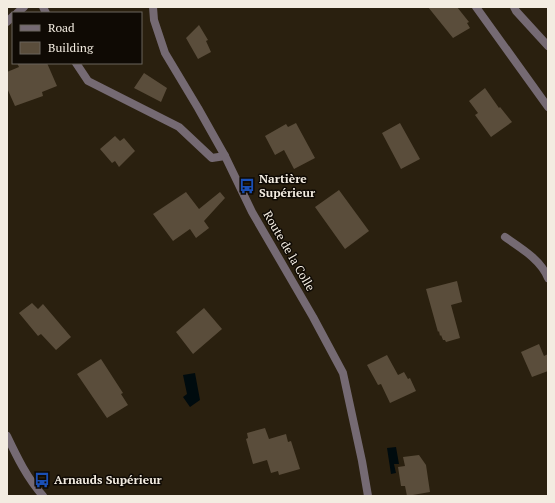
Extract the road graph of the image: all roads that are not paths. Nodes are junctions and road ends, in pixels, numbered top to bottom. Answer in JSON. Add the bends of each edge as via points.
{"nodes":[{"id":1,"x":153,"y":7,"type":"edge"},
{"id":2,"x":476,"y":7,"type":"edge"},
{"id":3,"x":514,"y":7,"type":"edge"},
{"id":4,"x":548,"y":46,"type":"edge"},
{"id":5,"x":77,"y":64,"type":"edge"},
{"id":6,"x":548,"y":107,"type":"edge"},
{"id":7,"x":225,"y":156,"type":"junction"},
{"id":8,"x":505,"y":238,"type":"dead end"},
{"id":9,"x":548,"y":278,"type":"edge"},
{"id":10,"x":7,"y":436,"type":"edge"},
{"id":11,"x":43,"y":496,"type":"edge"},
{"id":12,"x":368,"y":496,"type":"edge"}],
"edges":[{"from":1,"to":7,"type":"street","name":"Route de la Colle","via":[[154,20],[165,53]]},
{"from":2,"to":6,"type":"street"},
{"from":3,"to":4,"type":"street"},
{"from":5,"to":7,"type":"street","via":[[88,80],[179,127],[212,158]]},
{"from":7,"to":12,"type":"street","name":"Route de la Colle","via":[[252,212],[343,373]]},
{"from":8,"to":9,"type":"street","via":[[528,253]]},
{"from":10,"to":11,"type":"street","via":[[33,485]]}]}
